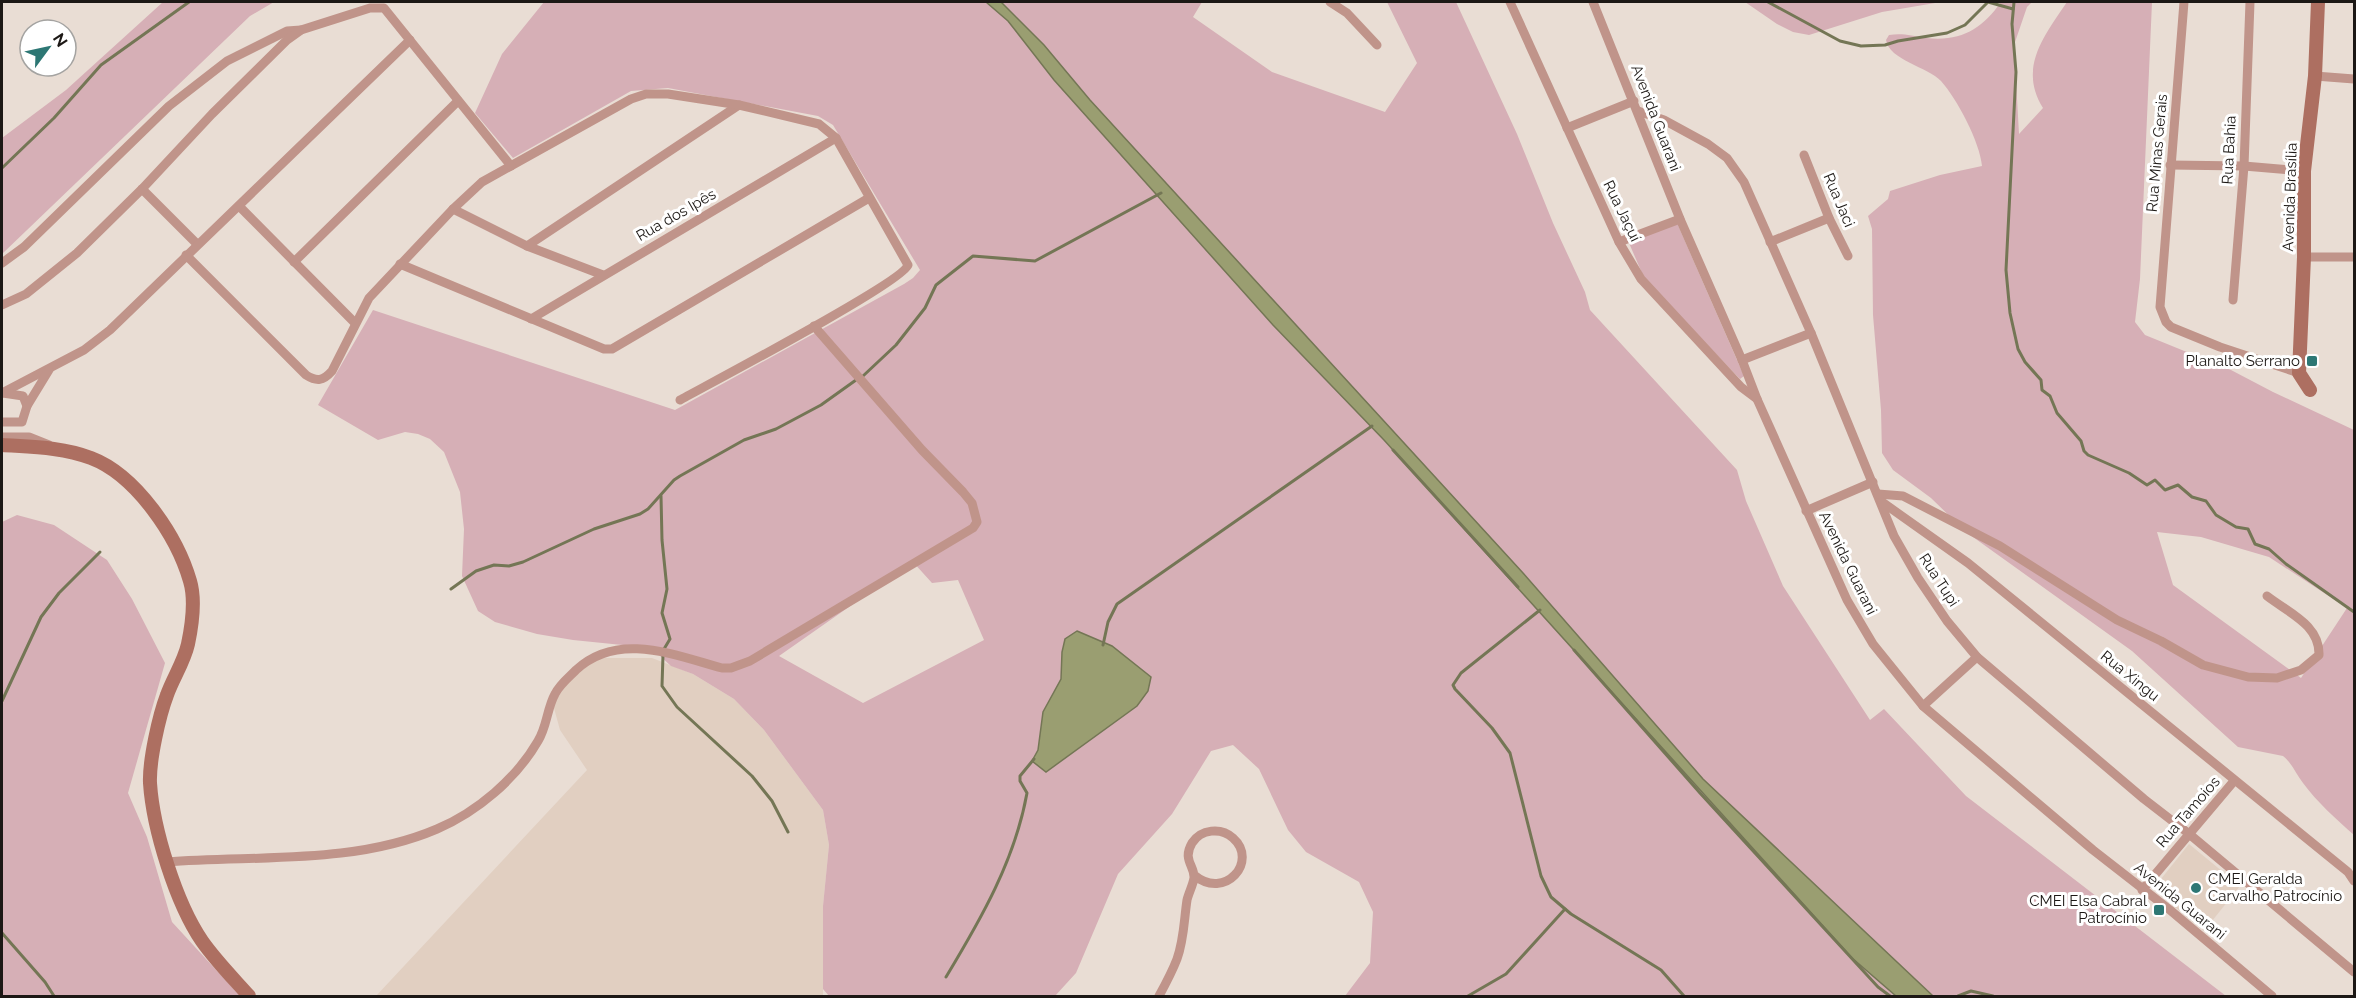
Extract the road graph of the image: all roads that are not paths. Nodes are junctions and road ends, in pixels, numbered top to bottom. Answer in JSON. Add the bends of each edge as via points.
{"nodes":[{"id":1,"x":1330,"y":2,"type":"edge"},
{"id":2,"x":1510,"y":2,"type":"edge"},
{"id":3,"x":1593,"y":2,"type":"edge"},
{"id":4,"x":2184,"y":2,"type":"edge"},
{"id":5,"x":2250,"y":2,"type":"edge"},
{"id":6,"x":2318,"y":2,"type":"edge"},
{"id":7,"x":301,"y":30,"type":"junction"},
{"id":8,"x":410,"y":40,"type":"junction"},
{"id":9,"x":1377,"y":45,"type":"dead end"},
{"id":10,"x":2315,"y":76,"type":"junction"},
{"id":11,"x":2355,"y":79,"type":"edge"},
{"id":12,"x":458,"y":101,"type":"junction"},
{"id":13,"x":1634,"y":101,"type":"junction"},
{"id":14,"x":739,"y":105,"type":"junction"},
{"id":15,"x":1638,"y":111,"type":"junction"},
{"id":16,"x":1567,"y":128,"type":"junction"},
{"id":17,"x":836,"y":138,"type":"junction"},
{"id":18,"x":1804,"y":155,"type":"dead end"},
{"id":19,"x":2170,"y":165,"type":"junction"},
{"id":20,"x":511,"y":166,"type":"junction"},
{"id":21,"x":2244,"y":166,"type":"junction"},
{"id":22,"x":2304,"y":171,"type":"junction"},
{"id":23,"x":142,"y":189,"type":"junction"},
{"id":24,"x":869,"y":198,"type":"junction"},
{"id":25,"x":238,"y":206,"type":"junction"},
{"id":26,"x":453,"y":209,"type":"junction"},
{"id":27,"x":1829,"y":218,"type":"junction"},
{"id":28,"x":1680,"y":219,"type":"junction"},
{"id":29,"x":1619,"y":242,"type":"junction"},
{"id":30,"x":1770,"y":242,"type":"junction"},
{"id":31,"x":197,"y":244,"type":"junction"},
{"id":32,"x":527,"y":246,"type":"junction"},
{"id":33,"x":186,"y":255,"type":"junction"},
{"id":34,"x":1848,"y":256,"type":"dead end"},
{"id":35,"x":2304,"y":257,"type":"junction"},
{"id":36,"x":2355,"y":257,"type":"edge"},
{"id":37,"x":294,"y":262,"type":"junction"},
{"id":38,"x":2,"y":264,"type":"edge"},
{"id":39,"x":400,"y":264,"type":"junction"},
{"id":40,"x":603,"y":275,"type":"junction"},
{"id":41,"x":2233,"y":300,"type":"dead end"},
{"id":42,"x":2,"y":305,"type":"edge"},
{"id":43,"x":531,"y":319,"type":"junction"},
{"id":44,"x":355,"y":323,"type":"junction"},
{"id":45,"x":814,"y":326,"type":"junction"},
{"id":46,"x":1811,"y":333,"type":"junction"},
{"id":47,"x":1743,"y":360,"type":"junction"},
{"id":48,"x":50,"y":369,"type":"junction"},
{"id":49,"x":2299,"y":373,"type":"junction"},
{"id":50,"x":2310,"y":390,"type":"dead end"},
{"id":51,"x":2,"y":393,"type":"edge"},
{"id":52,"x":1757,"y":399,"type":"junction"},
{"id":53,"x":680,"y":400,"type":"dead end"},
{"id":54,"x":27,"y":406,"type":"junction"},
{"id":55,"x":2,"y":422,"type":"edge"},
{"id":56,"x":2,"y":436,"type":"edge"},
{"id":57,"x":2,"y":445,"type":"edge"},
{"id":58,"x":60,"y":449,"type":"junction"},
{"id":59,"x":1873,"y":482,"type":"junction"},
{"id":60,"x":1879,"y":497,"type":"junction"},
{"id":61,"x":1806,"y":511,"type":"junction"},
{"id":62,"x":2267,"y":596,"type":"dead end"},
{"id":63,"x":1977,"y":657,"type":"junction"},
{"id":64,"x":1923,"y":706,"type":"junction"},
{"id":65,"x":2234,"y":781,"type":"junction"},
{"id":66,"x":2188,"y":833,"type":"junction"},
{"id":67,"x":167,"y":862,"type":"junction"},
{"id":68,"x":1194,"y":875,"type":"junction"},
{"id":69,"x":2355,"y":881,"type":"edge"},
{"id":70,"x":2142,"y":890,"type":"junction"},
{"id":71,"x":2355,"y":972,"type":"edge"},
{"id":72,"x":249,"y":996,"type":"edge"},
{"id":73,"x":1159,"y":996,"type":"edge"},
{"id":74,"x":2272,"y":996,"type":"edge"}],
"edges":[{"from":1,"to":9,"type":"street","via":[[1347,13]]},
{"from":2,"to":16,"type":"street","name":"Rua Jaçuí"},
{"from":3,"to":13,"type":"street","name":"Avenida Guarani"},
{"from":4,"to":19,"type":"street","name":"Rua Minas Gerais"},
{"from":5,"to":21,"type":"street","name":"Rua Bahia"},
{"from":6,"to":10,"type":"street","name":"Avenida Brasília"},
{"from":7,"to":8,"type":"street","via":[[377,7],[384,8]]},
{"from":7,"to":23,"type":"street","via":[[212,114]]},
{"from":7,"to":38,"type":"street","via":[[287,31],[227,61],[169,106]]},
{"from":8,"to":12,"type":"street"},
{"from":8,"to":25,"type":"street"},
{"from":10,"to":11,"type":"street"},
{"from":10,"to":22,"type":"street","name":"Avenida Brasília"},
{"from":12,"to":20,"type":"street"},
{"from":12,"to":37,"type":"street"},
{"from":13,"to":15,"type":"street","name":"Avenida Guarani"},
{"from":13,"to":16,"type":"street"},
{"from":14,"to":17,"type":"street","via":[[819,124]]},
{"from":14,"to":20,"type":"street","via":[[646,94]]},
{"from":14,"to":32,"type":"street"},
{"from":15,"to":28,"type":"street","name":"Avenida Guarani"},
{"from":15,"to":30,"type":"street","name":"Rua Tupi","via":[[1673,125],[1727,158],[1744,182]]},
{"from":16,"to":29,"type":"street","name":"Rua Jaçuí"},
{"from":17,"to":24,"type":"street"},
{"from":17,"to":40,"type":"street","name":"Rua dos Ipês"},
{"from":18,"to":27,"type":"street","name":"Rua Jaci"},
{"from":19,"to":21,"type":"street"},
{"from":19,"to":49,"type":"street","name":"Rua Minas Gerais","via":[[2160,307],[2166,322],[2220,346]]},
{"from":20,"to":26,"type":"street","via":[[482,182]]},
{"from":21,"to":22,"type":"street"},
{"from":21,"to":41,"type":"street","name":"Rua Bahia"},
{"from":22,"to":35,"type":"street","name":"Avenida Brasília"},
{"from":23,"to":31,"type":"street"},
{"from":23,"to":42,"type":"street","via":[[55,272],[26,294]]},
{"from":24,"to":43,"type":"street","via":[[612,349]]},
{"from":24,"to":45,"type":"street","via":[[907,269]]},
{"from":25,"to":31,"type":"street"},
{"from":25,"to":37,"type":"street"},
{"from":26,"to":32,"type":"street"},
{"from":26,"to":39,"type":"street"},
{"from":27,"to":30,"type":"street"},
{"from":27,"to":34,"type":"street","name":"Rua Jaci"},
{"from":28,"to":29,"type":"street"},
{"from":28,"to":47,"type":"street","name":"Avenida Guarani"},
{"from":29,"to":52,"type":"street","name":"Rua Jaçuí","via":[[1641,279],[1740,387]]},
{"from":30,"to":46,"type":"street","name":"Rua Tupi"},
{"from":31,"to":33,"type":"street"},
{"from":32,"to":40,"type":"street"},
{"from":33,"to":44,"type":"street","via":[[313,380],[324,379],[332,371]]},
{"from":33,"to":48,"type":"street","via":[[110,330]]},
{"from":35,"to":36,"type":"street"},
{"from":35,"to":49,"type":"street","name":"Avenida Brasília"},
{"from":37,"to":44,"type":"street"},
{"from":39,"to":43,"type":"street"},
{"from":39,"to":44,"type":"street","via":[[369,298]]},
{"from":40,"to":43,"type":"street","name":"Rua dos Ipês"},
{"from":45,"to":53,"type":"street"},
{"from":45,"to":67,"type":"street","via":[[972,503],[977,522],[973,528],[750,662],[722,668],[645,648],[612,650],[583,663],[555,693],[539,740],[508,781],[438,829],[396,843],[334,854]]},
{"from":46,"to":47,"type":"street"},
{"from":46,"to":59,"type":"street","name":"Rua Tupi"},
{"from":47,"to":52,"type":"street","name":"Avenida Guarani"},
{"from":48,"to":51,"type":"street"},
{"from":48,"to":54,"type":"street"},
{"from":49,"to":50,"type":"street"},
{"from":51,"to":54,"type":"street","via":[[23,396]]},
{"from":52,"to":61,"type":"street","name":"Avenida Guarani"},
{"from":54,"to":55,"type":"street","via":[[22,422]]},
{"from":56,"to":58,"type":"street","via":[[29,437]]},
{"from":57,"to":58,"type":"street"},
{"from":58,"to":67,"type":"street","via":[[93,459],[143,495],[171,537],[191,583],[193,614],[188,647],[167,696],[150,781]]},
{"from":59,"to":60,"type":"street","name":"Rua Tupi"},
{"from":59,"to":61,"type":"street"},
{"from":60,"to":62,"type":"street","via":[[1904,496],[2000,546],[2117,620],[2203,665],[2248,677],[2277,678],[2301,670],[2319,655],[2320,642],[2313,630]]},
{"from":60,"to":63,"type":"street","name":"Rua Tupi","via":[[1894,536],[1918,578]]},
{"from":60,"to":65,"type":"street","name":"Rua Xingu","via":[[1968,563]]},
{"from":61,"to":64,"type":"street","name":"Avenida Guarani","via":[[1847,600],[1873,644]]},
{"from":63,"to":64,"type":"street"},
{"from":63,"to":66,"type":"street","name":"Rua Tupi"},
{"from":64,"to":70,"type":"street","name":"Avenida Guarani"},
{"from":65,"to":66,"type":"street","name":"Rua Tamoios"},
{"from":65,"to":69,"type":"street","name":"Rua Xingu"},
{"from":66,"to":70,"type":"street","name":"Rua Tamoios"},
{"from":66,"to":71,"type":"street","name":"Rua Tupi"},
{"from":67,"to":72,"type":"street","via":[[196,932]]},
{"from":68,"to":68,"type":"street","via":[[1209,884],[1234,877],[1242,861],[1238,844],[1224,833],[1207,832],[1199,836],[1188,859]]},
{"from":68,"to":73,"type":"street","via":[[1177,959]]},
{"from":70,"to":74,"type":"street","name":"Avenida Guarani"}]}
